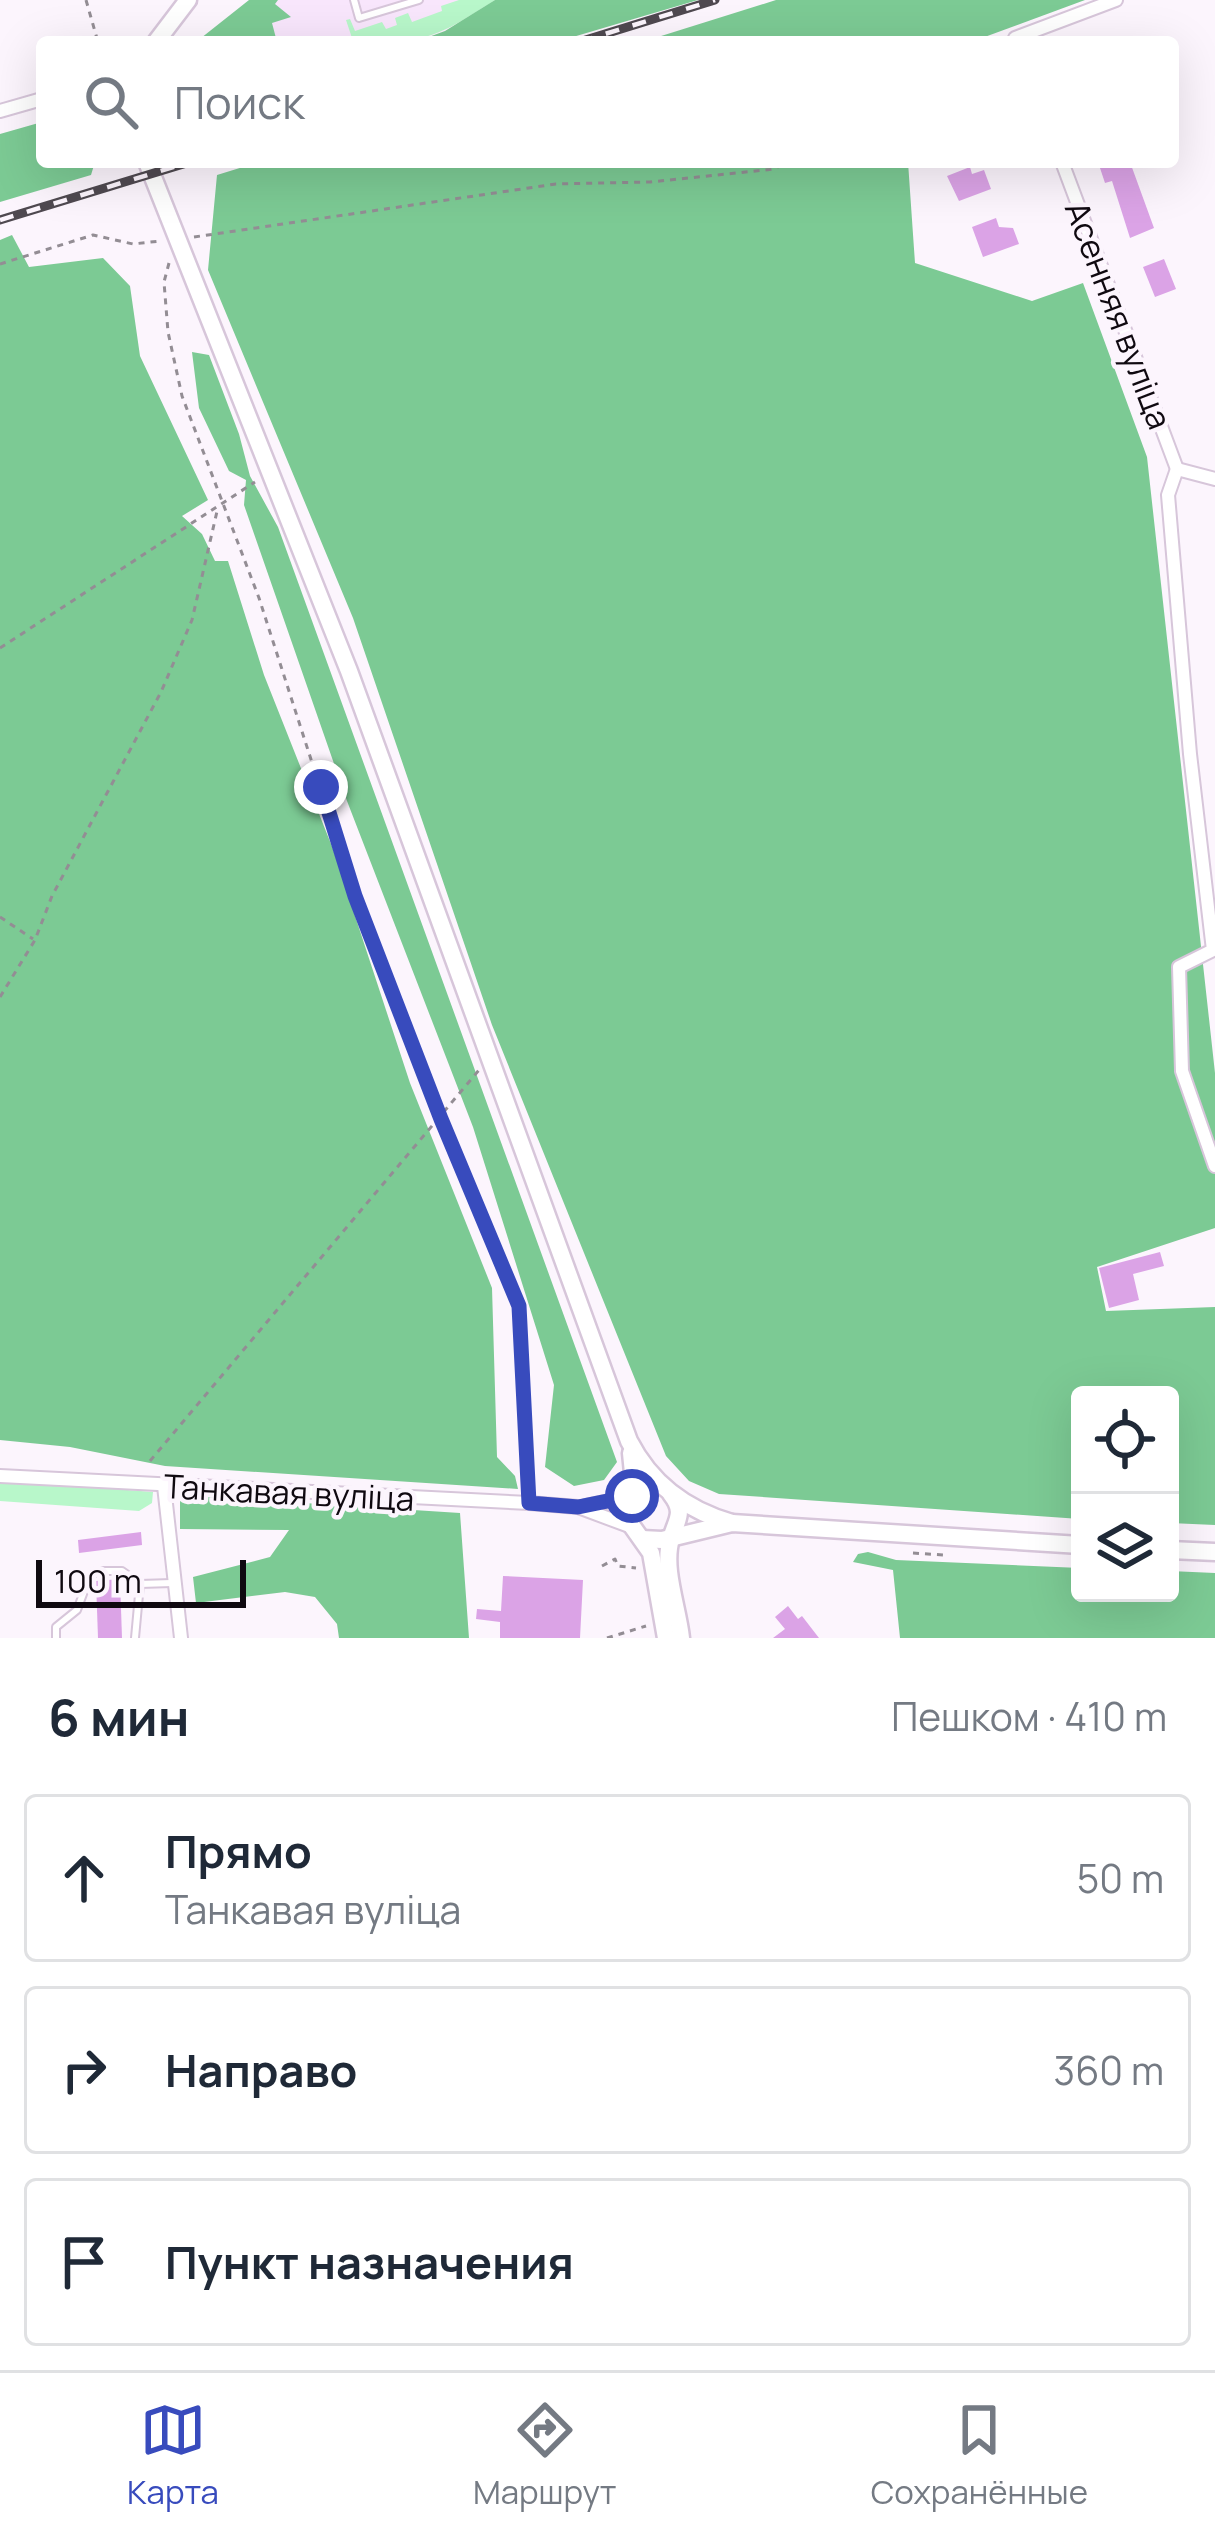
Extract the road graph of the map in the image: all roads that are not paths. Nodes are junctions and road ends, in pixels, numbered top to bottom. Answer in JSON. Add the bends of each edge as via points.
{"nodes":[{"id":1,"x":188,"y":0,"type":"edge"},
{"id":2,"x":354,"y":0,"type":"edge"},
{"id":3,"x":419,"y":0,"type":"edge"},
{"id":4,"x":1116,"y":0,"type":"edge"},
{"id":5,"x":161,"y":36,"type":"edge"},
{"id":6,"x":1021,"y":36,"type":"edge"},
{"id":7,"x":36,"y":101,"type":"edge"},
{"id":8,"x":0,"y":111,"type":"edge"},
{"id":9,"x":149,"y":168,"type":"edge"},
{"id":10,"x":1064,"y":168,"type":"edge"},
{"id":11,"x":1177,"y":469,"type":"junction"},
{"id":12,"x":1215,"y":479,"type":"edge"},
{"id":13,"x":1215,"y":1166,"type":"edge"},
{"id":14,"x":629,"y":1441,"type":"junction"},
{"id":15,"x":0,"y":1476,"type":"edge"},
{"id":16,"x":164,"y":1486,"type":"junction"},
{"id":17,"x":669,"y":1492,"type":"junction"},
{"id":18,"x":632,"y":1496,"type":"junction"},
{"id":19,"x":578,"y":1507,"type":"junction"},
{"id":20,"x":732,"y":1523,"type":"junction"},
{"id":21,"x":701,"y":1528,"type":"junction"},
{"id":22,"x":636,"y":1532,"type":"junction"},
{"id":23,"x":671,"y":1535,"type":"junction"},
{"id":24,"x":1071,"y":1544,"type":"edge"},
{"id":25,"x":1179,"y":1550,"type":"edge"},
{"id":26,"x":1215,"y":1552,"type":"edge"},
{"id":27,"x":172,"y":1583,"type":"junction"},
{"id":28,"x":140,"y":1584,"type":"junction"},
{"id":29,"x":680,"y":1629,"type":"edge"},
{"id":30,"x":660,"y":1630,"type":"edge"},
{"id":31,"x":56,"y":1638,"type":"edge"},
{"id":32,"x":135,"y":1638,"type":"edge"},
{"id":33,"x":181,"y":1638,"type":"edge"}],
"edges":[{"from":1,"to":5,"type":"main road"},
{"from":2,"to":3,"type":"lane","via":[[359,17]]},
{"from":4,"to":6,"type":"street"},
{"from":7,"to":8,"type":"street"},
{"from":9,"to":14,"type":"main road","via":[[357,692]]},
{"from":10,"to":11,"type":"street","name":"Асенняя вуліца"},
{"from":11,"to":12,"type":"street"},
{"from":11,"to":13,"type":"street","via":[[1168,495],[1213,950],[1179,968],[1182,1071]]},
{"from":14,"to":17,"type":"main road"},
{"from":14,"to":18,"type":"main road"},
{"from":15,"to":16,"type":"street","name":"Танкавая вуліца"},
{"from":16,"to":19,"type":"street","name":"Танкавая вуліца"},
{"from":16,"to":27,"type":"street"},
{"from":17,"to":18,"type":"main road","via":[[654,1487]]},
{"from":17,"to":20,"type":"main road"},
{"from":17,"to":23,"type":"main road","via":[[680,1510]]},
{"from":18,"to":19,"type":"street","name":"Танкавая вуліца"},
{"from":18,"to":22,"type":"main road","via":[[626,1511]]},
{"from":19,"to":22,"type":"street","name":"Танкавая вуліца"},
{"from":20,"to":21,"type":"main road"},
{"from":20,"to":24,"type":"main road"},
{"from":21,"to":23,"type":"main road"},
{"from":21,"to":29,"type":"main road","via":[[679,1546]]},
{"from":22,"to":23,"type":"main road","via":[[652,1541]]},
{"from":22,"to":30,"type":"main road","via":[[656,1570]]},
{"from":23,"to":29,"type":"main road"},
{"from":25,"to":26,"type":"main road"},
{"from":27,"to":28,"type":"lane"},
{"from":27,"to":33,"type":"street"},
{"from":28,"to":31,"type":"lane","via":[[122,1571],[96,1571]]},
{"from":28,"to":32,"type":"lane"}]}
